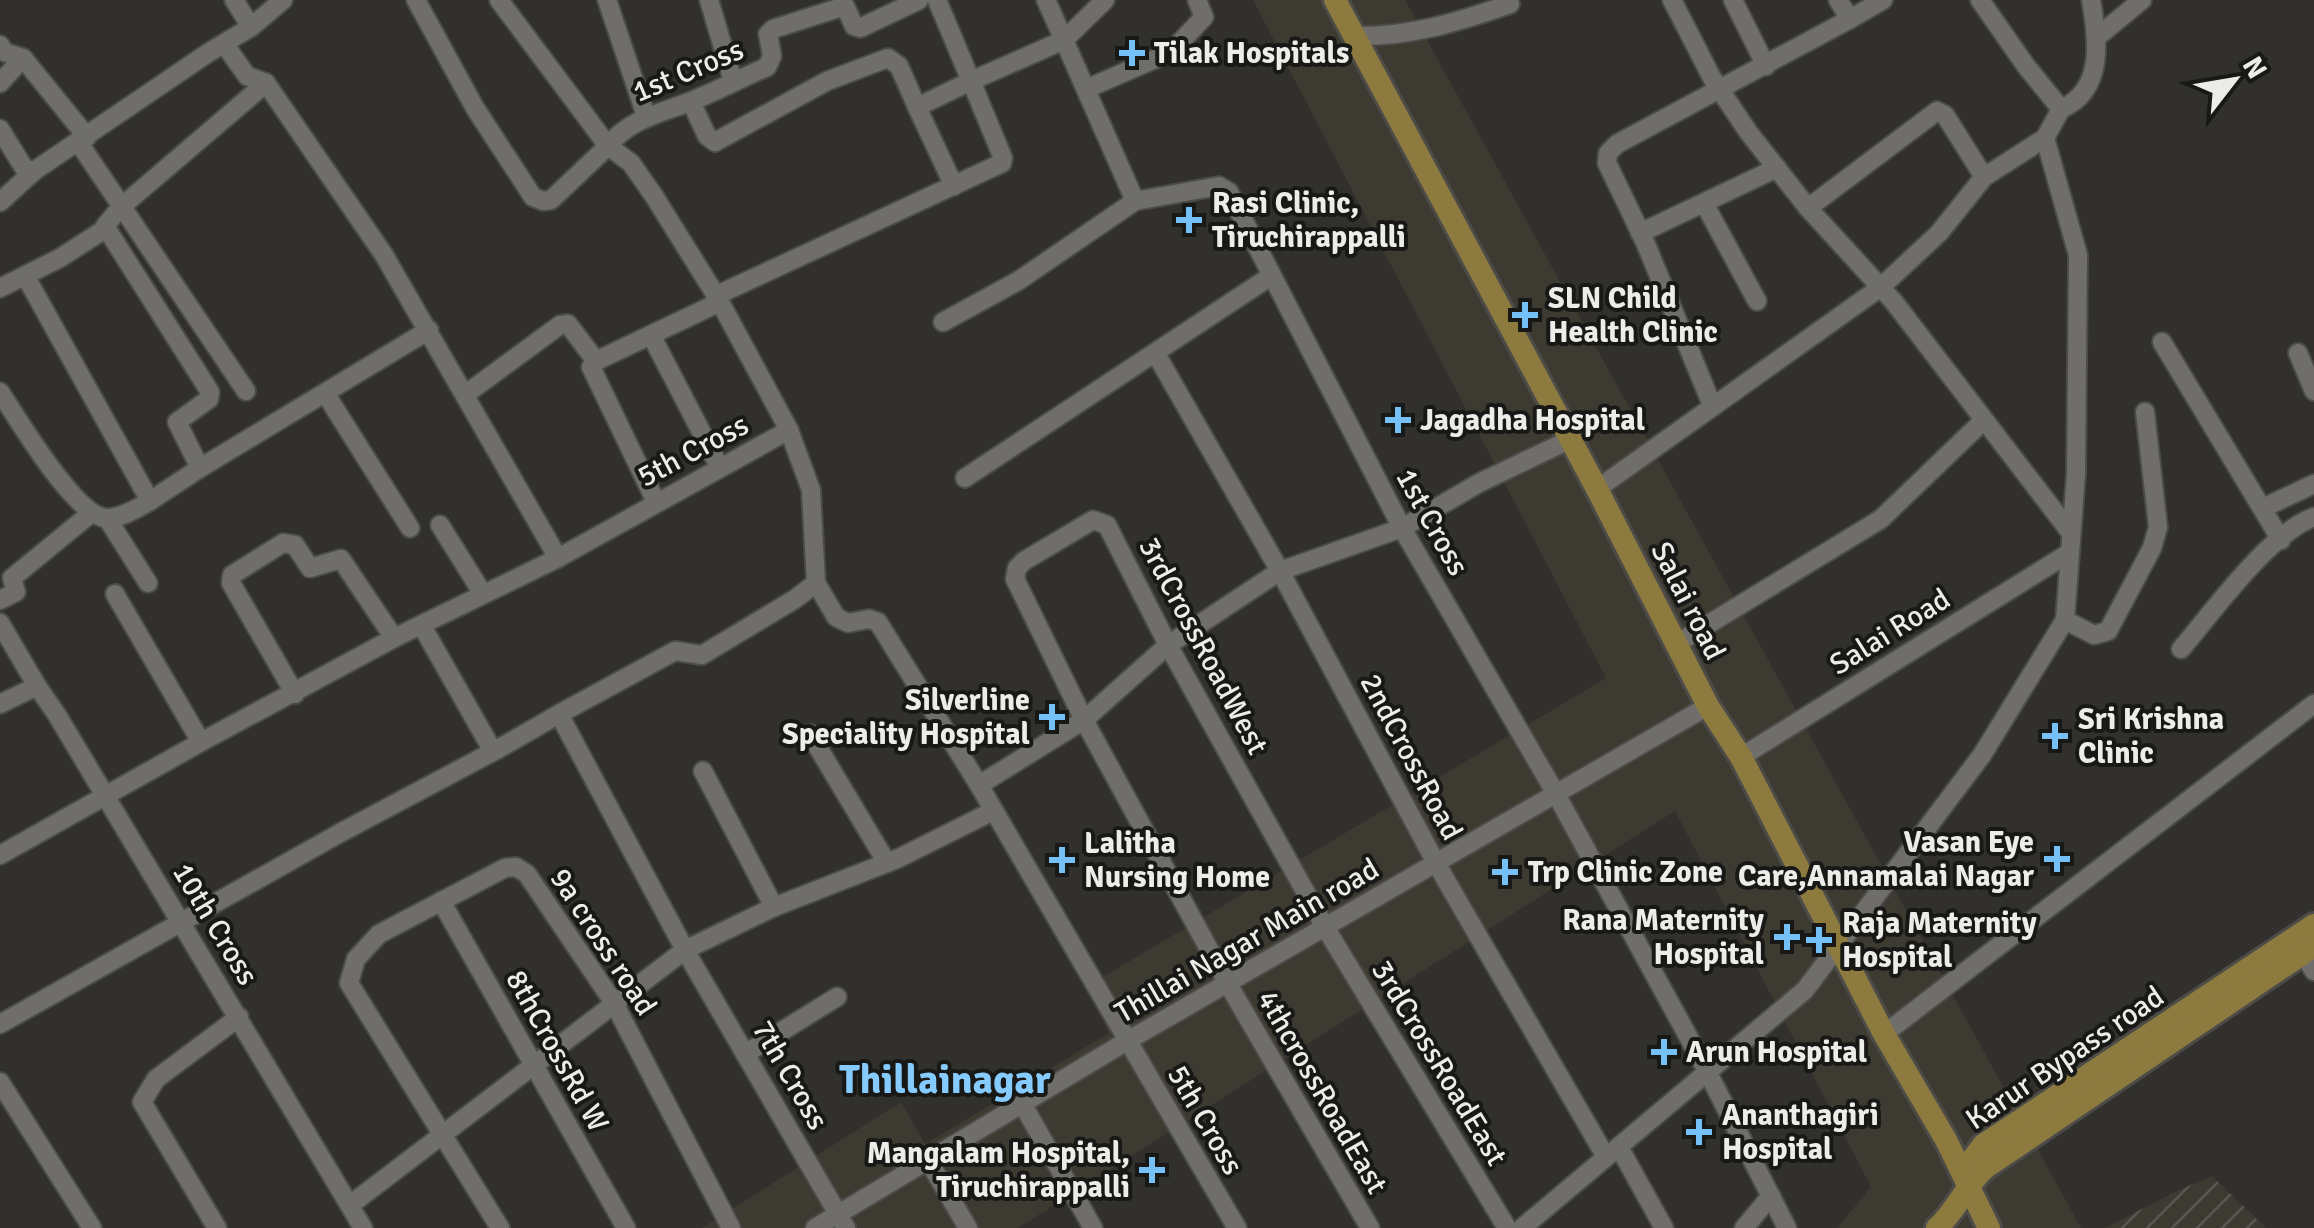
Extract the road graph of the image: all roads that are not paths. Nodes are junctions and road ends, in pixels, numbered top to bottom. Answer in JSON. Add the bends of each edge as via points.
{"nodes":[{"id":1,"x":234,"y":0,"type":"edge"},
{"id":2,"x":283,"y":0,"type":"edge"},
{"id":3,"x":416,"y":0,"type":"edge"},
{"id":4,"x":498,"y":0,"type":"edge"},
{"id":5,"x":607,"y":0,"type":"edge"},
{"id":6,"x":709,"y":0,"type":"edge"},
{"id":7,"x":920,"y":0,"type":"edge"},
{"id":8,"x":937,"y":0,"type":"edge"},
{"id":9,"x":1046,"y":0,"type":"edge"},
{"id":10,"x":1104,"y":0,"type":"edge"},
{"id":11,"x":1197,"y":0,"type":"edge"},
{"id":12,"x":1335,"y":0,"type":"edge"},
{"id":13,"x":1672,"y":0,"type":"edge"},
{"id":14,"x":1734,"y":0,"type":"edge"},
{"id":15,"x":1838,"y":0,"type":"edge"},
{"id":16,"x":1883,"y":0,"type":"edge"},
{"id":17,"x":1980,"y":0,"type":"edge"},
{"id":18,"x":2091,"y":0,"type":"edge"},
{"id":19,"x":2142,"y":0,"type":"edge"},
{"id":20,"x":844,"y":3,"type":"edge"},
{"id":21,"x":1510,"y":4,"type":"dead end"},
{"id":22,"x":1850,"y":19,"type":"junction"},
{"id":23,"x":251,"y":27,"type":"junction"},
{"id":24,"x":1354,"y":36,"type":"junction"},
{"id":25,"x":2097,"y":37,"type":"junction"},
{"id":26,"x":1064,"y":40,"type":"junction"},
{"id":27,"x":0,"y":45,"type":"edge"},
{"id":28,"x":225,"y":45,"type":"junction"},
{"id":29,"x":23,"y":58,"type":"junction"},
{"id":30,"x":1766,"y":66,"type":"junction"},
{"id":31,"x":733,"y":81,"type":"junction"},
{"id":32,"x":971,"y":81,"type":"junction"},
{"id":33,"x":0,"y":82,"type":"edge"},
{"id":34,"x":266,"y":83,"type":"junction"},
{"id":35,"x":1086,"y":90,"type":"junction"},
{"id":36,"x":1720,"y":91,"type":"junction"},
{"id":37,"x":690,"y":102,"type":"junction"},
{"id":38,"x":918,"y":107,"type":"junction"},
{"id":39,"x":2061,"y":109,"type":"junction"},
{"id":40,"x":646,"y":116,"type":"junction"},
{"id":41,"x":0,"y":129,"type":"edge"},
{"id":42,"x":2045,"y":138,"type":"junction"},
{"id":43,"x":83,"y":140,"type":"junction"},
{"id":44,"x":608,"y":146,"type":"junction"},
{"id":45,"x":1777,"y":168,"type":"junction"},
{"id":46,"x":34,"y":171,"type":"junction"},
{"id":47,"x":1984,"y":178,"type":"junction"},
{"id":48,"x":954,"y":186,"type":"junction"},
{"id":49,"x":1136,"y":201,"type":"junction"},
{"id":50,"x":0,"y":202,"type":"edge"},
{"id":51,"x":1704,"y":202,"type":"junction"},
{"id":52,"x":121,"y":207,"type":"junction"},
{"id":53,"x":1808,"y":208,"type":"junction"},
{"id":54,"x":105,"y":230,"type":"junction"},
{"id":55,"x":1640,"y":233,"type":"junction"},
{"id":56,"x":1271,"y":276,"type":"junction"},
{"id":57,"x":26,"y":277,"type":"junction"},
{"id":58,"x":1881,"y":287,"type":"junction"},
{"id":59,"x":0,"y":288,"type":"edge"},
{"id":60,"x":717,"y":299,"type":"junction"},
{"id":61,"x":1757,"y":301,"type":"dead end"},
{"id":62,"x":943,"y":322,"type":"dead end"},
{"id":63,"x":428,"y":330,"type":"junction"},
{"id":64,"x":651,"y":335,"type":"junction"},
{"id":65,"x":2162,"y":342,"type":"dead end"},
{"id":66,"x":2298,"y":353,"type":"dead end"},
{"id":67,"x":1156,"y":354,"type":"junction"},
{"id":68,"x":596,"y":361,"type":"junction"},
{"id":69,"x":246,"y":391,"type":"dead end"},
{"id":70,"x":2314,"y":391,"type":"edge"},
{"id":71,"x":0,"y":392,"type":"edge"},
{"id":72,"x":325,"y":394,"type":"junction"},
{"id":73,"x":466,"y":394,"type":"junction"},
{"id":74,"x":1712,"y":405,"type":"junction"},
{"id":75,"x":2145,"y":412,"type":"dead end"},
{"id":76,"x":1983,"y":420,"type":"junction"},
{"id":77,"x":789,"y":430,"type":"junction"},
{"id":78,"x":1570,"y":440,"type":"junction"},
{"id":79,"x":200,"y":468,"type":"junction"},
{"id":80,"x":720,"y":468,"type":"junction"},
{"id":81,"x":965,"y":478,"type":"dead end"},
{"id":82,"x":2314,"y":484,"type":"edge"},
{"id":83,"x":1597,"y":488,"type":"junction"},
{"id":84,"x":150,"y":501,"type":"junction"},
{"id":85,"x":656,"y":502,"type":"junction"},
{"id":86,"x":2264,"y":508,"type":"junction"},
{"id":87,"x":98,"y":516,"type":"junction"},
{"id":88,"x":2314,"y":517,"type":"edge"},
{"id":89,"x":440,"y":525,"type":"dead end"},
{"id":90,"x":410,"y":528,"type":"dead end"},
{"id":91,"x":1402,"y":528,"type":"junction"},
{"id":92,"x":2071,"y":533,"type":"junction"},
{"id":93,"x":2281,"y":540,"type":"junction"},
{"id":94,"x":2069,"y":553,"type":"junction"},
{"id":95,"x":558,"y":558,"type":"junction"},
{"id":96,"x":1280,"y":571,"type":"junction"},
{"id":97,"x":148,"y":582,"type":"dead end"},
{"id":98,"x":816,"y":583,"type":"junction"},
{"id":99,"x":115,"y":594,"type":"dead end"},
{"id":100,"x":482,"y":594,"type":"junction"},
{"id":101,"x":0,"y":600,"type":"edge"},
{"id":102,"x":2065,"y":620,"type":"junction"},
{"id":103,"x":0,"y":623,"type":"edge"},
{"id":104,"x":422,"y":626,"type":"junction"},
{"id":105,"x":394,"y":638,"type":"junction"},
{"id":106,"x":1168,"y":644,"type":"junction"},
{"id":107,"x":1676,"y":644,"type":"junction"},
{"id":108,"x":2181,"y":650,"type":"dead end"},
{"id":109,"x":37,"y":686,"type":"junction"},
{"id":110,"x":295,"y":694,"type":"junction"},
{"id":111,"x":0,"y":704,"type":"edge"},
{"id":112,"x":2314,"y":704,"type":"edge"},
{"id":113,"x":1708,"y":706,"type":"junction"},
{"id":114,"x":559,"y":714,"type":"junction"},
{"id":115,"x":1084,"y":720,"type":"junction"},
{"id":116,"x":810,"y":734,"type":"dead end"},
{"id":117,"x":201,"y":742,"type":"junction"},
{"id":118,"x":498,"y":749,"type":"junction"},
{"id":119,"x":1741,"y":757,"type":"junction"},
{"id":120,"x":703,"y":771,"type":"dead end"},
{"id":121,"x":978,"y":784,"type":"junction"},
{"id":122,"x":107,"y":794,"type":"junction"},
{"id":123,"x":1556,"y":794,"type":"junction"},
{"id":124,"x":993,"y":811,"type":"junction"},
{"id":125,"x":0,"y":855,"type":"edge"},
{"id":126,"x":887,"y":863,"type":"junction"},
{"id":127,"x":1436,"y":863,"type":"junction"},
{"id":128,"x":441,"y":902,"type":"junction"},
{"id":129,"x":774,"y":907,"type":"junction"},
{"id":130,"x":182,"y":924,"type":"junction"},
{"id":131,"x":2314,"y":925,"type":"edge"},
{"id":132,"x":1325,"y":928,"type":"junction"},
{"id":133,"x":1840,"y":945,"type":"junction"},
{"id":134,"x":685,"y":950,"type":"junction"},
{"id":135,"x":2310,"y":957,"type":"edge"},
{"id":136,"x":1228,"y":984,"type":"junction"},
{"id":137,"x":836,"y":997,"type":"dead end"},
{"id":138,"x":614,"y":1004,"type":"junction"},
{"id":139,"x":239,"y":1017,"type":"junction"},
{"id":140,"x":0,"y":1024,"type":"edge"},
{"id":141,"x":1884,"y":1034,"type":"junction"},
{"id":142,"x":1127,"y":1042,"type":"junction"},
{"id":143,"x":745,"y":1054,"type":"junction"},
{"id":144,"x":533,"y":1065,"type":"junction"},
{"id":145,"x":1707,"y":1071,"type":"junction"},
{"id":146,"x":0,"y":1082,"type":"edge"},
{"id":147,"x":1023,"y":1105,"type":"junction"},
{"id":148,"x":442,"y":1134,"type":"junction"},
{"id":149,"x":1612,"y":1152,"type":"junction"},
{"id":150,"x":928,"y":1160,"type":"junction"},
{"id":151,"x":1968,"y":1184,"type":"junction"},
{"id":152,"x":1771,"y":1196,"type":"junction"},
{"id":153,"x":350,"y":1205,"type":"junction"},
{"id":154,"x":842,"y":1221,"type":"edge"},
{"id":155,"x":1541,"y":1221,"type":"edge"},
{"id":156,"x":92,"y":1228,"type":"edge"},
{"id":157,"x":217,"y":1228,"type":"edge"},
{"id":158,"x":363,"y":1228,"type":"edge"},
{"id":159,"x":500,"y":1228,"type":"edge"},
{"id":160,"x":626,"y":1228,"type":"edge"},
{"id":161,"x":730,"y":1228,"type":"edge"},
{"id":162,"x":815,"y":1228,"type":"edge"},
{"id":163,"x":968,"y":1228,"type":"edge"},
{"id":164,"x":1094,"y":1228,"type":"edge"},
{"id":165,"x":1237,"y":1228,"type":"edge"},
{"id":166,"x":1370,"y":1228,"type":"edge"},
{"id":167,"x":1506,"y":1228,"type":"edge"},
{"id":168,"x":1522,"y":1228,"type":"edge"},
{"id":169,"x":1664,"y":1228,"type":"edge"},
{"id":170,"x":1744,"y":1228,"type":"edge"},
{"id":171,"x":1787,"y":1228,"type":"edge"},
{"id":172,"x":1937,"y":1228,"type":"edge"},
{"id":173,"x":1990,"y":1228,"type":"edge"}],
"edges":[{"from":1,"to":23,"type":"street"},
{"from":2,"to":23,"type":"street"},
{"from":3,"to":44,"type":"street","name":"1st Cross","via":[[534,197],[551,200]]},
{"from":4,"to":44,"type":"street"},
{"from":5,"to":40,"type":"street"},
{"from":6,"to":31,"type":"street"},
{"from":7,"to":20,"type":"street","name":"1st Cross","via":[[860,28]]},
{"from":8,"to":32,"type":"street"},
{"from":9,"to":26,"type":"street"},
{"from":10,"to":26,"type":"street"},
{"from":11,"to":35,"type":"street","via":[[1203,21],[1171,52]]},
{"from":12,"to":24,"type":"main road","name":"Salai road"},
{"from":13,"to":36,"type":"street"},
{"from":14,"to":30,"type":"street"},
{"from":15,"to":22,"type":"street"},
{"from":16,"to":22,"type":"street"},
{"from":17,"to":39,"type":"street"},
{"from":18,"to":25,"type":"street"},
{"from":19,"to":25,"type":"street"},
{"from":20,"to":31,"type":"street","name":"1st Cross","via":[[770,31],[771,63]]},
{"from":21,"to":24,"type":"street","via":[[1423,32]]},
{"from":22,"to":30,"type":"street"},
{"from":23,"to":28,"type":"street"},
{"from":24,"to":78,"type":"main road","name":"Salai road"},
{"from":25,"to":39,"type":"street","via":[[2090,86]]},
{"from":26,"to":32,"type":"street"},
{"from":26,"to":35,"type":"street"},
{"from":27,"to":29,"type":"street"},
{"from":28,"to":34,"type":"street","via":[[248,76]]},
{"from":28,"to":43,"type":"street"},
{"from":29,"to":33,"type":"street"},
{"from":29,"to":43,"type":"street"},
{"from":30,"to":36,"type":"street"},
{"from":31,"to":37,"type":"street","name":"1st Cross"},
{"from":32,"to":38,"type":"street"},
{"from":32,"to":48,"type":"street","via":[[1003,158]]},
{"from":34,"to":52,"type":"street"},
{"from":34,"to":63,"type":"street"},
{"from":35,"to":49,"type":"street"},
{"from":36,"to":45,"type":"street"},
{"from":36,"to":55,"type":"street","via":[[1608,152]]},
{"from":37,"to":38,"type":"street","via":[[714,142],[827,81],[888,58]]},
{"from":37,"to":40,"type":"street","name":"1st Cross"},
{"from":38,"to":48,"type":"street"},
{"from":39,"to":42,"type":"street"},
{"from":40,"to":44,"type":"street","name":"1st Cross"},
{"from":41,"to":46,"type":"street","via":[[24,168]]},
{"from":42,"to":47,"type":"street"},
{"from":42,"to":92,"type":"street","via":[[2078,255]]},
{"from":43,"to":46,"type":"street"},
{"from":43,"to":52,"type":"street"},
{"from":44,"to":60,"type":"street","via":[[636,170]]},
{"from":45,"to":51,"type":"street"},
{"from":45,"to":53,"type":"street"},
{"from":46,"to":50,"type":"street"},
{"from":47,"to":53,"type":"street","via":[[1946,114],[1937,111]]},
{"from":47,"to":58,"type":"street","via":[[1939,234]]},
{"from":48,"to":60,"type":"street"},
{"from":49,"to":56,"type":"street","name":"1st Cross","via":[[1225,188]]},
{"from":49,"to":62,"type":"street","via":[[1018,281]]},
{"from":51,"to":55,"type":"street"},
{"from":51,"to":61,"type":"street"},
{"from":52,"to":54,"type":"street"},
{"from":52,"to":69,"type":"street"},
{"from":53,"to":58,"type":"street"},
{"from":54,"to":57,"type":"street"},
{"from":54,"to":79,"type":"street","via":[[210,392],[209,400],[177,422]]},
{"from":55,"to":74,"type":"street"},
{"from":56,"to":67,"type":"street"},
{"from":56,"to":91,"type":"street","name":"1st Cross"},
{"from":57,"to":59,"type":"street"},
{"from":57,"to":84,"type":"street"},
{"from":58,"to":74,"type":"street"},
{"from":58,"to":76,"type":"street"},
{"from":60,"to":64,"type":"street"},
{"from":60,"to":77,"type":"street"},
{"from":63,"to":72,"type":"street"},
{"from":63,"to":73,"type":"street"},
{"from":64,"to":68,"type":"street"},
{"from":64,"to":80,"type":"street"},
{"from":65,"to":86,"type":"street"},
{"from":66,"to":70,"type":"street"},
{"from":67,"to":81,"type":"street"},
{"from":67,"to":96,"type":"street","name":"2ndCrossRoad"},
{"from":68,"to":73,"type":"street","via":[[568,324],[560,325]]},
{"from":68,"to":85,"type":"street","via":[[591,368]]},
{"from":71,"to":87,"type":"street","via":[[56,475]]},
{"from":72,"to":79,"type":"street"},
{"from":72,"to":90,"type":"street"},
{"from":73,"to":95,"type":"street"},
{"from":74,"to":83,"type":"street"},
{"from":75,"to":102,"type":"street","via":[[2158,508],[2152,548],[2108,631],[2094,635]]},
{"from":76,"to":92,"type":"street"},
{"from":76,"to":107,"type":"street","via":[[1880,519]]},
{"from":77,"to":80,"type":"street","name":"5th Cross"},
{"from":77,"to":98,"type":"street","name":"5th Cross","via":[[812,490]]},
{"from":78,"to":83,"type":"main road","name":"Salai road"},
{"from":78,"to":91,"type":"street"},
{"from":79,"to":84,"type":"street"},
{"from":80,"to":85,"type":"street","name":"5th Cross"},
{"from":82,"to":86,"type":"street"},
{"from":83,"to":107,"type":"main road","name":"Salai road"},
{"from":84,"to":87,"type":"street"},
{"from":85,"to":95,"type":"street","name":"5th Cross"},
{"from":86,"to":93,"type":"street"},
{"from":87,"to":97,"type":"street"},
{"from":87,"to":101,"type":"street","via":[[12,578],[16,592]]},
{"from":88,"to":93,"type":"street"},
{"from":89,"to":100,"type":"street"},
{"from":91,"to":96,"type":"street"},
{"from":91,"to":123,"type":"street","name":"1st Cross"},
{"from":92,"to":94,"type":"street"},
{"from":93,"to":108,"type":"street"},
{"from":94,"to":102,"type":"street"},
{"from":94,"to":119,"type":"street","name":"Salai Road"},
{"from":95,"to":100,"type":"street","name":"5th Cross"},
{"from":96,"to":106,"type":"street"},
{"from":96,"to":127,"type":"street","name":"2ndCrossRoad"},
{"from":98,"to":114,"type":"street","via":[[702,655],[675,651]]},
{"from":98,"to":121,"type":"street","name":"5th Cross","via":[[836,617],[878,622]]},
{"from":99,"to":117,"type":"street"},
{"from":100,"to":104,"type":"street","name":"5th Cross"},
{"from":102,"to":133,"type":"street","via":[[1982,755]]},
{"from":103,"to":109,"type":"street","name":"10th Cross"},
{"from":104,"to":105,"type":"street","name":"5th Cross"},
{"from":104,"to":118,"type":"street","via":[[487,743]]},
{"from":105,"to":110,"type":"street","name":"5th Cross"},
{"from":105,"to":110,"type":"street","via":[[341,559],[310,568],[295,545],[283,543],[232,575],[231,584]]},
{"from":106,"to":115,"type":"street"},
{"from":106,"to":115,"type":"street","name":"3rdCrossRoadWest","via":[[1104,522],[1094,520],[1024,561],[1015,579]]},
{"from":106,"to":132,"type":"street","name":"3rdCrossRoadWest"},
{"from":107,"to":113,"type":"main road","name":"Salai road"},
{"from":109,"to":111,"type":"street"},
{"from":109,"to":122,"type":"street","name":"10th Cross"},
{"from":110,"to":117,"type":"street","name":"5th Cross"},
{"from":112,"to":141,"type":"street"},
{"from":113,"to":119,"type":"main road","name":"Salai road"},
{"from":113,"to":123,"type":"street","name":"Thillai Nagar Main road"},
{"from":114,"to":118,"type":"street"},
{"from":114,"to":134,"type":"street","name":"7th Cross"},
{"from":115,"to":121,"type":"street"},
{"from":115,"to":136,"type":"street","name":"4thcrossRoadEast"},
{"from":116,"to":126,"type":"street"},
{"from":117,"to":122,"type":"street","name":"5th Cross"},
{"from":118,"to":130,"type":"street"},
{"from":119,"to":133,"type":"main road","name":"Salai road"},
{"from":120,"to":129,"type":"street"},
{"from":121,"to":124,"type":"street","name":"5th Cross"},
{"from":122,"to":125,"type":"street","name":"5th Cross"},
{"from":122,"to":130,"type":"street","name":"10th Cross"},
{"from":123,"to":127,"type":"street","name":"Thillai Nagar Main road"},
{"from":123,"to":145,"type":"street","name":"1st Cross"},
{"from":124,"to":126,"type":"street"},
{"from":124,"to":142,"type":"street","name":"5th Cross"},
{"from":126,"to":129,"type":"street"},
{"from":127,"to":132,"type":"street","name":"Thillai Nagar Main road"},
{"from":127,"to":149,"type":"street","name":"2ndCrossRoad"},
{"from":128,"to":138,"type":"street","name":"9a cross road","via":[[516,867]]},
{"from":128,"to":144,"type":"street","name":"8thCrossRd W"},
{"from":128,"to":148,"type":"street","name":"9a cross road","via":[[379,934],[356,959],[349,983]]},
{"from":129,"to":134,"type":"street"},
{"from":130,"to":139,"type":"street","name":"10th Cross"},
{"from":130,"to":140,"type":"street"},
{"from":131,"to":151,"type":"main road","name":"Karur Bypass road","via":[[1983,1144],[1968,1166]]},
{"from":132,"to":136,"type":"street","name":"Thillai Nagar Main road"},
{"from":132,"to":167,"type":"street","name":"3rdCrossRoadEast"},
{"from":133,"to":141,"type":"main road","name":"Salai road"},
{"from":133,"to":145,"type":"street","via":[[1804,990]]},
{"from":134,"to":138,"type":"street"},
{"from":134,"to":143,"type":"street","name":"7th Cross"},
{"from":135,"to":151,"type":"main road","name":"Karur Bypass road","via":[[2025,1139]]},
{"from":136,"to":142,"type":"street","name":"Thillai Nagar Main road"},
{"from":136,"to":166,"type":"street","name":"4thcrossRoadEast"},
{"from":137,"to":143,"type":"street"},
{"from":138,"to":144,"type":"street"},
{"from":138,"to":161,"type":"street","name":"9a cross road"},
{"from":139,"to":153,"type":"street","name":"10th Cross"},
{"from":139,"to":157,"type":"street","via":[[156,1079],[142,1102]]},
{"from":141,"to":151,"type":"main road","name":"Salai road"},
{"from":142,"to":147,"type":"street","name":"Thillai Nagar Main road"},
{"from":142,"to":165,"type":"street","name":"5th Cross"},
{"from":143,"to":154,"type":"street","name":"7th Cross"},
{"from":144,"to":148,"type":"street"},
{"from":144,"to":160,"type":"street","name":"8thCrossRd W"},
{"from":145,"to":149,"type":"street"},
{"from":145,"to":152,"type":"street","name":"1st Cross"},
{"from":146,"to":156,"type":"street"},
{"from":147,"to":150,"type":"street","name":"Thillai Nagar Main road"},
{"from":147,"to":164,"type":"street"},
{"from":148,"to":153,"type":"street"},
{"from":148,"to":159,"type":"street","name":"9a cross road"},
{"from":149,"to":155,"type":"street"},
{"from":149,"to":169,"type":"street","name":"2ndCrossRoad"},
{"from":150,"to":154,"type":"street","name":"Thillai Nagar Main road"},
{"from":150,"to":163,"type":"street"},
{"from":151,"to":172,"type":"main road","via":[[1952,1216]]},
{"from":151,"to":173,"type":"main road","name":"Salai road"},
{"from":152,"to":170,"type":"street"},
{"from":152,"to":171,"type":"street","name":"1st Cross"},
{"from":153,"to":158,"type":"street","name":"10th Cross"},
{"from":154,"to":162,"type":"street","name":"Thillai Nagar Main road"},
{"from":155,"to":168,"type":"street"}]}
